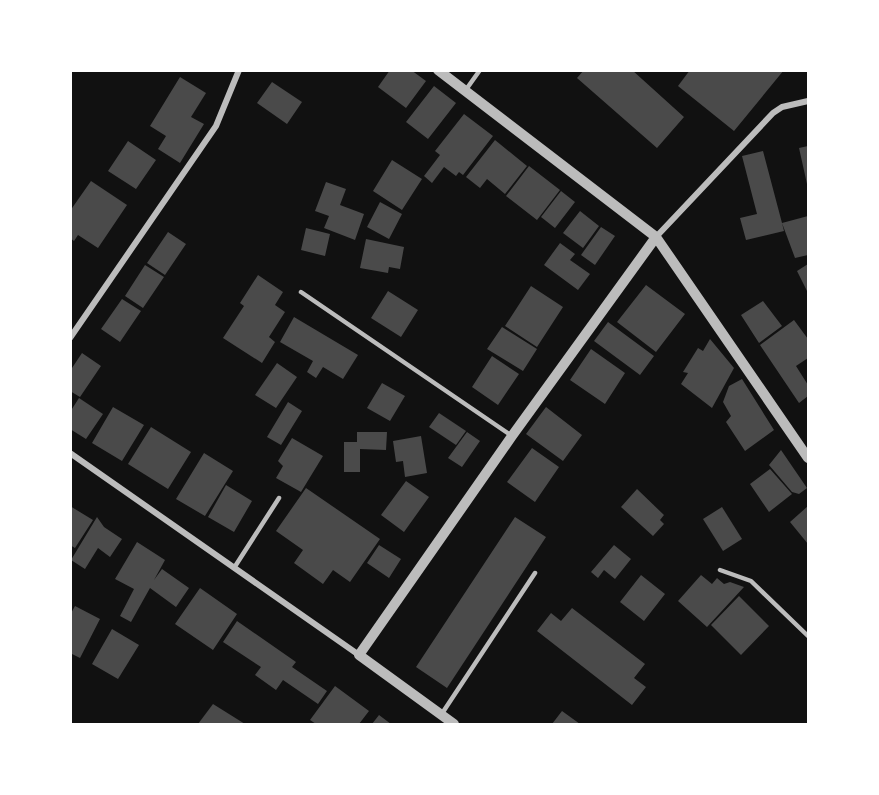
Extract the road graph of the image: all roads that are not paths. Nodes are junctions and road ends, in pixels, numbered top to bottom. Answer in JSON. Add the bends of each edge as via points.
{"nodes":[{"id":1,"x":239,"y":70,"type":"edge"},
{"id":2,"x":438,"y":70,"type":"edge"},
{"id":3,"x":480,"y":70,"type":"edge"},
{"id":4,"x":465,"y":91,"type":"junction"},
{"id":5,"x":808,"y":101,"type":"edge"},
{"id":6,"x":656,"y":237,"type":"junction"},
{"id":7,"x":301,"y":292,"type":"dead end"},
{"id":8,"x":70,"y":338,"type":"edge"},
{"id":9,"x":512,"y":436,"type":"junction"},
{"id":10,"x":70,"y":453,"type":"edge"},
{"id":11,"x":808,"y":458,"type":"edge"},
{"id":12,"x":279,"y":498,"type":"dead end"},
{"id":13,"x":234,"y":568,"type":"junction"},
{"id":14,"x":720,"y":570,"type":"dead end"},
{"id":15,"x":535,"y":573,"type":"dead end"},
{"id":16,"x":808,"y":636,"type":"edge"},
{"id":17,"x":359,"y":655,"type":"junction"},
{"id":18,"x":441,"y":715,"type":"junction"},
{"id":19,"x":454,"y":724,"type":"edge"}],
"edges":[{"from":1,"to":8,"type":"street","via":[[216,126]]},
{"from":2,"to":4,"type":"street"},
{"from":3,"to":4,"type":"lane"},
{"from":4,"to":6,"type":"street"},
{"from":5,"to":6,"type":"street","via":[[773,113]]},
{"from":6,"to":9,"type":"street"},
{"from":6,"to":11,"type":"street"},
{"from":7,"to":9,"type":"lane"},
{"from":9,"to":17,"type":"street"},
{"from":10,"to":13,"type":"street"},
{"from":12,"to":13,"type":"lane"},
{"from":13,"to":17,"type":"street"},
{"from":14,"to":16,"type":"lane","via":[[751,581]]},
{"from":15,"to":18,"type":"lane"},
{"from":17,"to":18,"type":"street"},
{"from":18,"to":19,"type":"street"}]}
